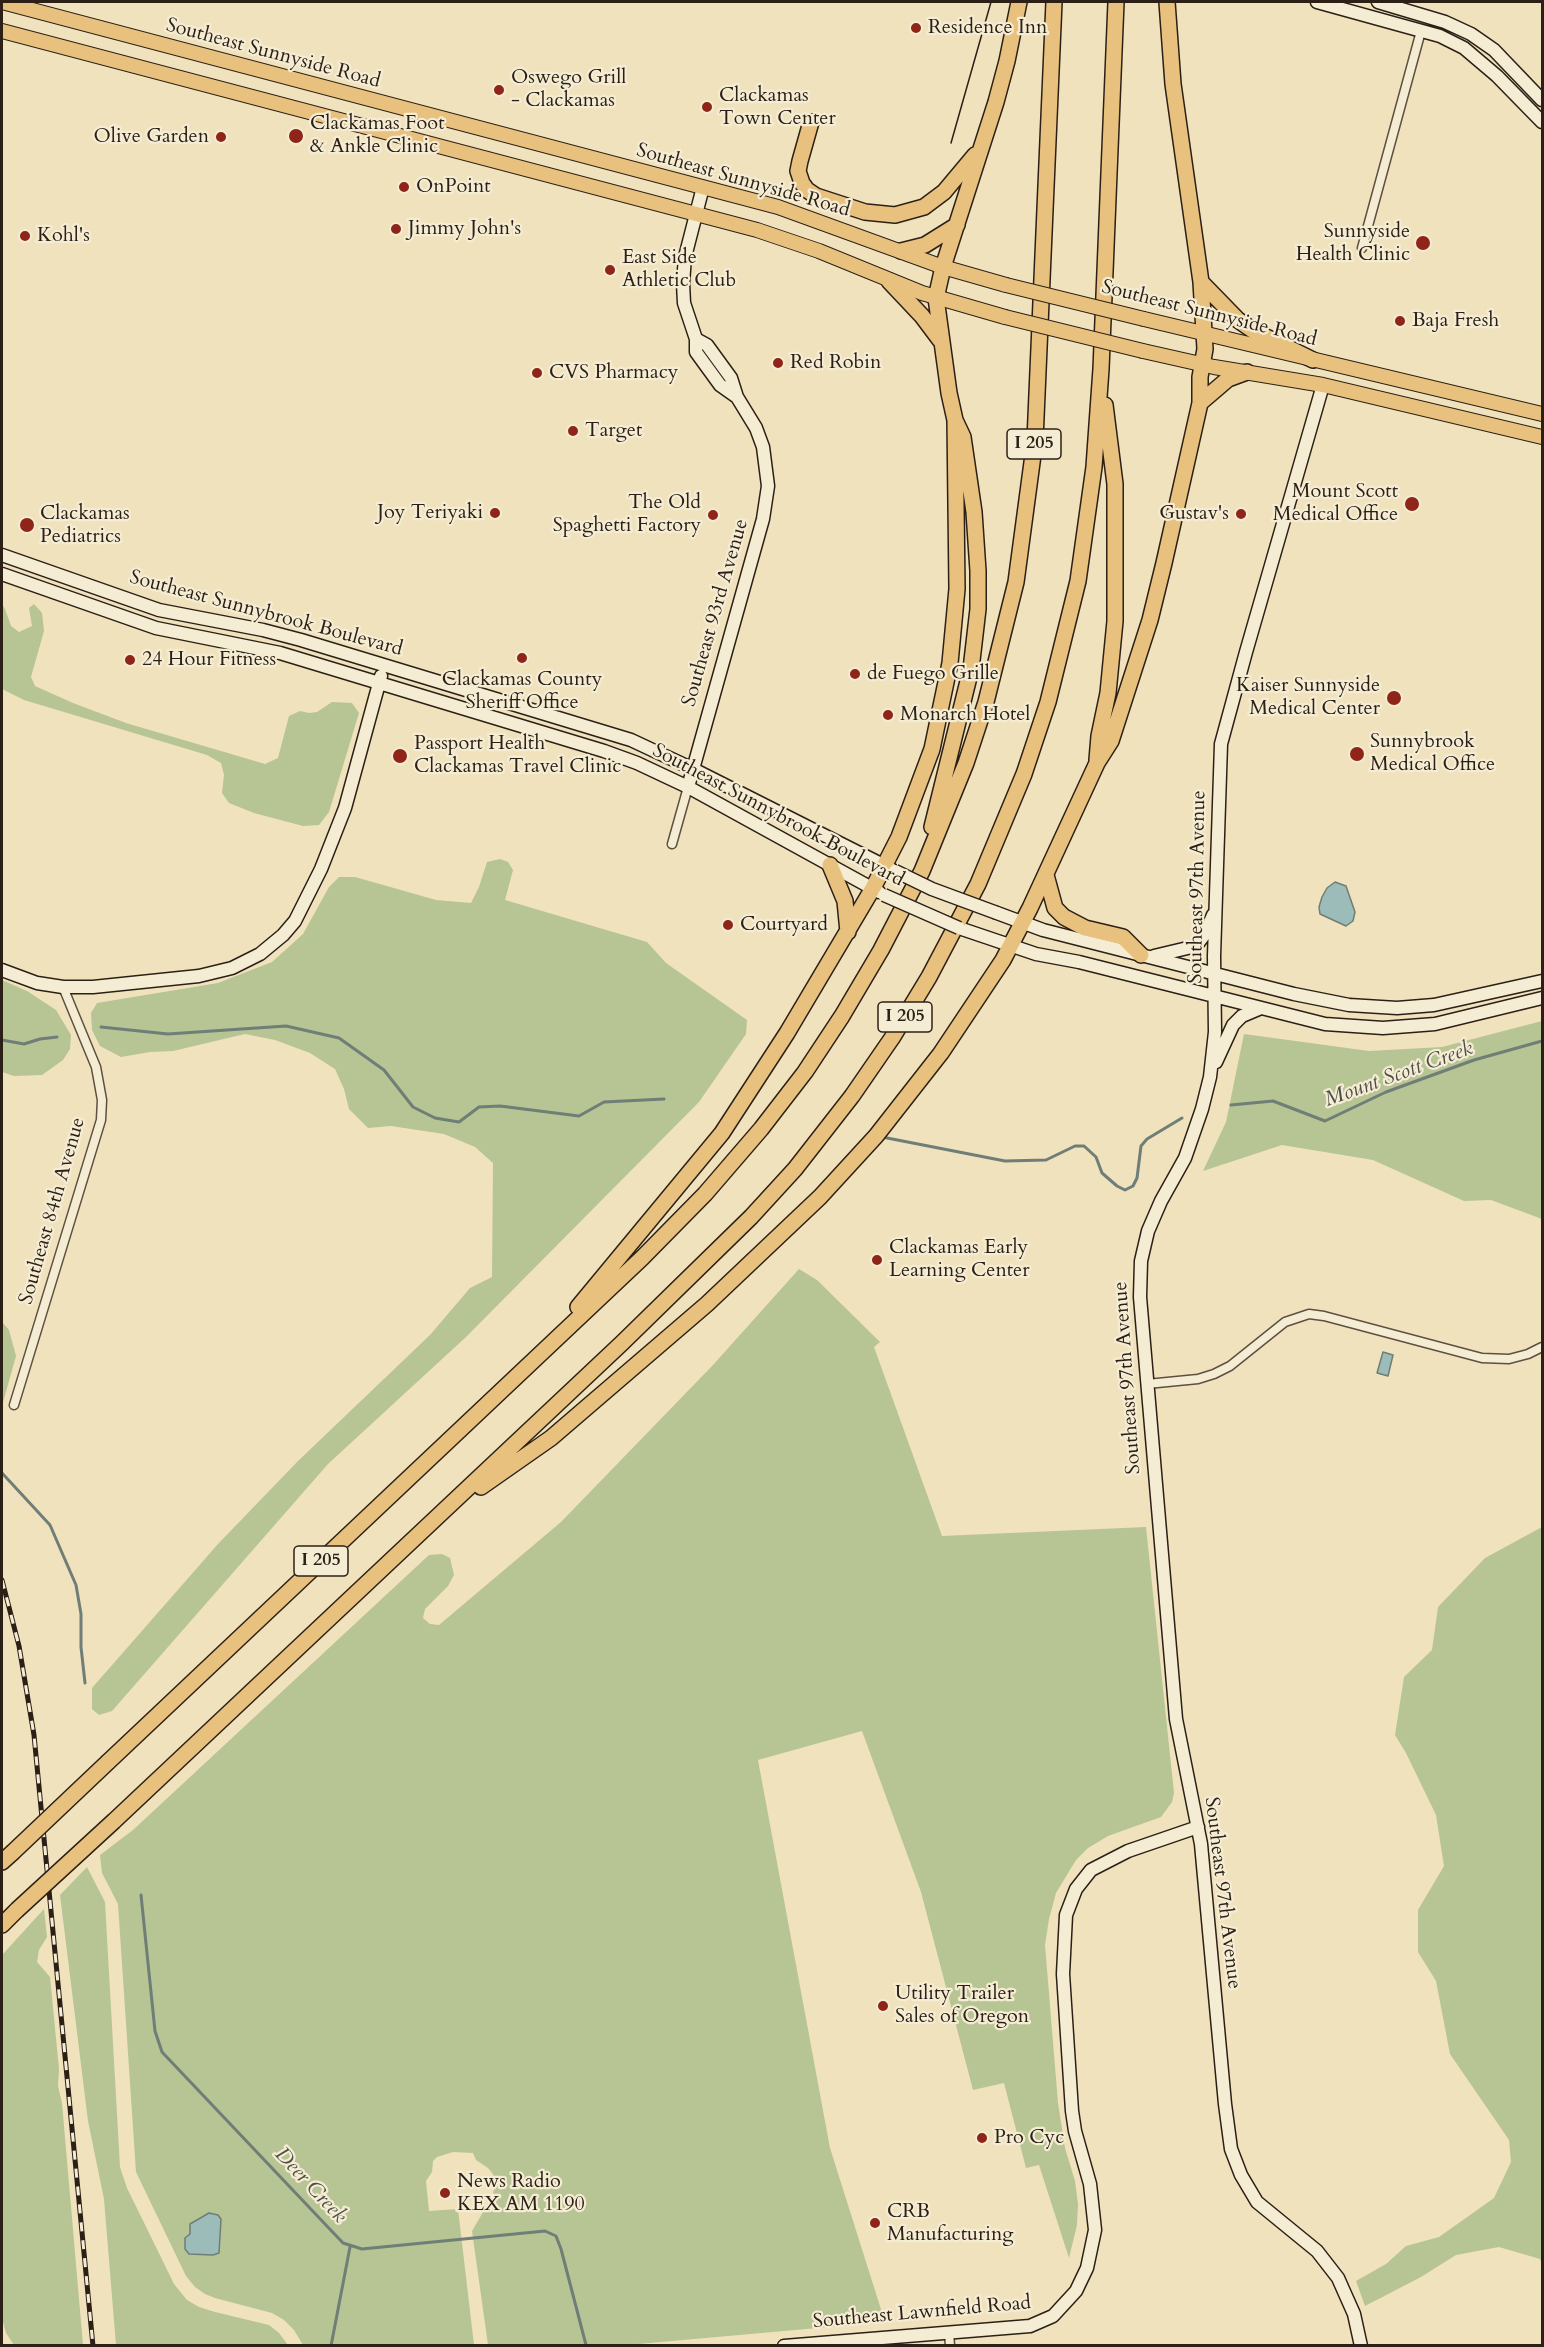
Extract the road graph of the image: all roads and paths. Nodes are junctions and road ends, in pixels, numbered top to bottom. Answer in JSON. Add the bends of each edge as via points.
{"nodes":[{"id":1,"x":2,"y":2,"type":"edge"},
{"id":2,"x":1018,"y":2,"type":"edge"},
{"id":3,"x":1054,"y":2,"type":"edge"},
{"id":4,"x":1116,"y":2,"type":"edge"},
{"id":5,"x":1167,"y":2,"type":"edge"},
{"id":6,"x":1317,"y":2,"type":"edge"},
{"id":7,"x":1378,"y":2,"type":"edge"},
{"id":8,"x":1427,"y":2,"type":"edge"},
{"id":9,"x":1424,"y":15,"type":"junction"},
{"id":10,"x":2,"y":31,"type":"edge"},
{"id":11,"x":1421,"y":31,"type":"junction"},
{"id":12,"x":1542,"y":100,"type":"edge"},
{"id":13,"x":811,"y":122,"type":"dead end"},
{"id":14,"x":1542,"y":122,"type":"edge"},
{"id":15,"x":981,"y":148,"type":"junction"},
{"id":16,"x":704,"y":187,"type":"junction"},
{"id":17,"x":696,"y":213,"type":"junction"},
{"id":18,"x":957,"y":225,"type":"junction"},
{"id":19,"x":1362,"y":248,"type":"dead end"},
{"id":20,"x":901,"y":251,"type":"junction"},
{"id":21,"x":943,"y":267,"type":"junction"},
{"id":22,"x":889,"y":281,"type":"junction"},
{"id":23,"x":1201,"y":282,"type":"junction"},
{"id":24,"x":936,"y":298,"type":"junction"},
{"id":25,"x":1205,"y":334,"type":"junction"},
{"id":26,"x":941,"y":342,"type":"junction"},
{"id":27,"x":1312,"y":360,"type":"junction"},
{"id":28,"x":1203,"y":364,"type":"junction"},
{"id":29,"x":1101,"y":369,"type":"junction"},
{"id":30,"x":1247,"y":372,"type":"junction"},
{"id":31,"x":1323,"y":385,"type":"junction"},
{"id":32,"x":1200,"y":403,"type":"junction"},
{"id":33,"x":1542,"y":414,"type":"edge"},
{"id":34,"x":955,"y":420,"type":"junction"},
{"id":35,"x":1542,"y":437,"type":"edge"},
{"id":36,"x":2,"y":555,"type":"edge"},
{"id":37,"x":2,"y":574,"type":"edge"},
{"id":38,"x":383,"y":665,"type":"junction"},
{"id":39,"x":380,"y":683,"type":"junction"},
{"id":40,"x":580,"y":724,"type":"junction"},
{"id":41,"x":537,"y":730,"type":"junction"},
{"id":42,"x":1097,"y":763,"type":"junction"},
{"id":43,"x":693,"y":769,"type":"junction"},
{"id":44,"x":688,"y":787,"type":"junction"},
{"id":45,"x":672,"y":844,"type":"dead end"},
{"id":46,"x":830,"y":865,"type":"junction"},
{"id":47,"x":890,"y":868,"type":"junction"},
{"id":48,"x":922,"y":871,"type":"junction"},
{"id":49,"x":1046,"y":875,"type":"junction"},
{"id":50,"x":878,"y":892,"type":"junction"},
{"id":51,"x":1216,"y":909,"type":"junction"},
{"id":52,"x":1023,"y":922,"type":"junction"},
{"id":53,"x":848,"y":932,"type":"junction"},
{"id":54,"x":1011,"y":945,"type":"junction"},
{"id":55,"x":1145,"y":956,"type":"junction"},
{"id":56,"x":2,"y":970,"type":"edge"},
{"id":57,"x":1214,"y":974,"type":"junction"},
{"id":58,"x":1542,"y":981,"type":"edge"},
{"id":59,"x":63,"y":987,"type":"junction"},
{"id":60,"x":1542,"y":989,"type":"edge"},
{"id":61,"x":1215,"y":996,"type":"junction"},
{"id":62,"x":1542,"y":998,"type":"edge"},
{"id":63,"x":1509,"y":1007,"type":"junction"},
{"id":64,"x":1261,"y":1008,"type":"junction"},
{"id":65,"x":1210,"y":1077,"type":"junction"},
{"id":66,"x":1542,"y":1347,"type":"edge"},
{"id":67,"x":534,"y":1360,"type":"junction"},
{"id":68,"x":1147,"y":1384,"type":"junction"},
{"id":69,"x":14,"y":1405,"type":"dead end"},
{"id":70,"x":439,"y":1516,"type":"junction"},
{"id":71,"x":1198,"y":1827,"type":"junction"},
{"id":72,"x":7,"y":1858,"type":"edge"},
{"id":73,"x":2,"y":1925,"type":"edge"},
{"id":74,"x":949,"y":2332,"type":"junction"},
{"id":75,"x":784,"y":2346,"type":"edge"},
{"id":76,"x":950,"y":2346,"type":"edge"},
{"id":77,"x":1361,"y":2346,"type":"edge"}],
"edges":[{"from":1,"to":16,"type":"main road","name":"Southeast Sunnyside Road"},
{"from":2,"to":15,"type":"highway","via":[[1007,61]]},
{"from":3,"to":48,"type":"highway","number":"I 205","via":[[1035,440],[1024,533],[986,702]]},
{"from":4,"to":29,"type":"highway","number":"I 205"},
{"from":5,"to":23,"type":"highway","via":[[1173,84]]},
{"from":6,"to":11,"type":"street"},
{"from":7,"to":9,"type":"street"},
{"from":8,"to":9,"type":"street"},
{"from":9,"to":11,"type":"street"},
{"from":9,"to":12,"type":"street","via":[[1457,26],[1482,41]]},
{"from":10,"to":17,"type":"main road"},
{"from":11,"to":14,"type":"street","via":[[1448,39],[1472,53]]},
{"from":11,"to":19,"type":"street"},
{"from":13,"to":15,"type":"highway","via":[[798,171],[807,190],[828,201],[881,214],[906,214],[930,204]]},
{"from":15,"to":18,"type":"highway"},
{"from":16,"to":17,"type":"street","name":"Southeast 93rd Avenue"},
{"from":16,"to":20,"type":"main road","name":"Southeast Sunnyside Road","via":[[787,210]]},
{"from":17,"to":22,"type":"main road","via":[[757,230]]},
{"from":17,"to":43,"type":"street","name":"Southeast 93rd Avenue","via":[[685,257],[687,314],[696,339],[707,345],[731,378],[737,397],[752,418],[764,447],[768,477],[763,519]]},
{"from":18,"to":20,"type":"highway","via":[[925,245]]},
{"from":18,"to":21,"type":"highway"},
{"from":20,"to":21,"type":"main road","name":"Southeast Sunnyside Road"},
{"from":21,"to":24,"type":"highway"},
{"from":21,"to":25,"type":"main road","name":"Southeast Sunnyside Road","bridge":true},
{"from":22,"to":24,"type":"main road"},
{"from":22,"to":26,"type":"highway"},
{"from":23,"to":25,"type":"highway"},
{"from":23,"to":27,"type":"highway","via":[[1238,320]]},
{"from":24,"to":26,"type":"highway"},
{"from":24,"to":28,"type":"main road","bridge":true},
{"from":25,"to":27,"type":"main road","name":"Southeast Sunnyside Road"},
{"from":25,"to":28,"type":"highway"},
{"from":26,"to":34,"type":"highway"},
{"from":27,"to":33,"type":"main road","name":"Southeast Sunnyside Road"},
{"from":28,"to":30,"type":"main road"},
{"from":28,"to":32,"type":"highway"},
{"from":29,"to":42,"type":"highway","via":[[1115,484],[1115,598],[1113,651]]},
{"from":29,"to":70,"type":"highway","number":"I 205","via":[[1094,467],[1078,581],[1048,702],[1004,826],[929,977],[865,1077],[795,1170],[709,1260]]},
{"from":30,"to":31,"type":"main road"},
{"from":30,"to":32,"type":"highway","via":[[1228,379]]},
{"from":31,"to":35,"type":"main road"},
{"from":31,"to":51,"type":"street","name":"Southeast 97th Avenue","via":[[1221,744]]},
{"from":32,"to":42,"type":"highway","via":[[1150,620],[1111,741]]},
{"from":34,"to":47,"type":"highway","via":[[957,589],[950,663],[932,748]]},
{"from":34,"to":48,"type":"highway","via":[[963,437],[974,512],[978,617],[971,669]]},
{"from":36,"to":38,"type":"street","name":"Southeast Sunnybrook Boulevard","via":[[159,609],[263,630]]},
{"from":37,"to":39,"type":"street","name":"Southeast Sunnybrook Boulevard","via":[[156,628],[271,651]]},
{"from":38,"to":39,"type":"street"},
{"from":38,"to":40,"type":"street","name":"Southeast Sunnybrook Boulevard"},
{"from":39,"to":41,"type":"street","name":"Southeast Sunnybrook Boulevard"},
{"from":39,"to":59,"type":"street","via":[[345,808],[303,907],[283,935],[245,962],[199,976]]},
{"from":40,"to":41,"type":"street","via":[[570,728],[546,724]]},
{"from":40,"to":43,"type":"street","name":"Southeast Sunnybrook Boulevard","via":[[631,740]]},
{"from":41,"to":44,"type":"street","name":"Southeast Sunnybrook Boulevard","via":[[629,760]]},
{"from":42,"to":49,"type":"highway"},
{"from":43,"to":44,"type":"street","name":"Southeast 93rd Avenue"},
{"from":43,"to":47,"type":"street","name":"Southeast Sunnybrook Boulevard"},
{"from":44,"to":45,"type":"street","name":"Southeast 93rd Avenue"},
{"from":44,"to":46,"type":"street","name":"Southeast Sunnybrook Boulevard"},
{"from":46,"to":50,"type":"street","name":"Southeast Sunnybrook Boulevard"},
{"from":46,"to":53,"type":"highway","via":[[845,901]]},
{"from":47,"to":50,"type":"highway"},
{"from":47,"to":52,"type":"street","name":"Southeast Sunnybrook Boulevard","bridge":true,"via":[[941,892]]},
{"from":48,"to":67,"type":"highway","number":"I 205","via":[[842,1016],[761,1129],[705,1194]]},
{"from":49,"to":52,"type":"highway"},
{"from":49,"to":55,"type":"highway","via":[[1052,901],[1064,917],[1085,928],[1123,937]]},
{"from":50,"to":53,"type":"highway"},
{"from":50,"to":54,"type":"street","name":"Southeast Sunnybrook Boulevard","bridge":true,"via":[[930,916]]},
{"from":51,"to":55,"type":"street","via":[[1196,946]]},
{"from":51,"to":57,"type":"street","name":"Southeast 97th Avenue"},
{"from":52,"to":54,"type":"highway"},
{"from":52,"to":55,"type":"street","name":"Southeast Sunnybrook Boulevard"},
{"from":53,"to":67,"type":"highway","via":[[764,1072],[722,1133]]},
{"from":54,"to":61,"type":"street","name":"Southeast Sunnybrook Boulevard"},
{"from":54,"to":70,"type":"highway","via":[[941,1053],[876,1136],[820,1197],[716,1297],[551,1438]]},
{"from":55,"to":57,"type":"street","name":"Southeast Sunnybrook Boulevard"},
{"from":56,"to":59,"type":"street","via":[[37,983]]},
{"from":57,"to":58,"type":"street","name":"Southeast Sunnybrook Boulevard","via":[[1326,1001],[1397,1008],[1434,1005]]},
{"from":57,"to":61,"type":"street","name":"Southeast 97th Avenue"},
{"from":59,"to":69,"type":"street","name":"Southeast 84th Avenue","via":[[96,1067],[101,1120]]},
{"from":60,"to":63,"type":"street","via":[[1524,994]]},
{"from":61,"to":64,"type":"street","name":"Southeast Sunnybrook Boulevard"},
{"from":61,"to":65,"type":"street","name":"Southeast 97th Avenue"},
{"from":62,"to":63,"type":"street","name":"Southeast Sunnybrook Boulevard"},
{"from":63,"to":64,"type":"street","name":"Southeast Sunnybrook Boulevard","via":[[1435,1024],[1383,1028],[1325,1024]]},
{"from":64,"to":65,"type":"street","via":[[1233,1024]]},
{"from":65,"to":68,"type":"street","name":"Southeast 97th Avenue","via":[[1196,1130],[1183,1163],[1156,1210],[1143,1251],[1140,1297]]},
{"from":66,"to":68,"type":"street","via":[[1509,1359],[1482,1358],[1309,1314],[1285,1322],[1214,1374]]},
{"from":67,"to":72,"type":"highway","number":"I 205","bridge":true},
{"from":68,"to":71,"type":"street","name":"Southeast 97th Avenue","via":[[1176,1719]]},
{"from":70,"to":73,"type":"highway","number":"I 205","bridge":true},
{"from":71,"to":74,"type":"street","name":"Southeast Lawnfield Road","via":[[1128,1851],[1091,1870],[1076,1889],[1066,1915],[1063,1974],[1072,2111],[1090,2184],[1095,2230],[1087,2268],[1060,2310],[1038,2323]]},
{"from":71,"to":77,"type":"street","name":"Southeast 97th Avenue","via":[[1233,2156],[1257,2202],[1317,2251],[1338,2278],[1354,2314]]},
{"from":74,"to":75,"type":"street","name":"Southeast Lawnfield Road"},
{"from":74,"to":76,"type":"street"}]}
